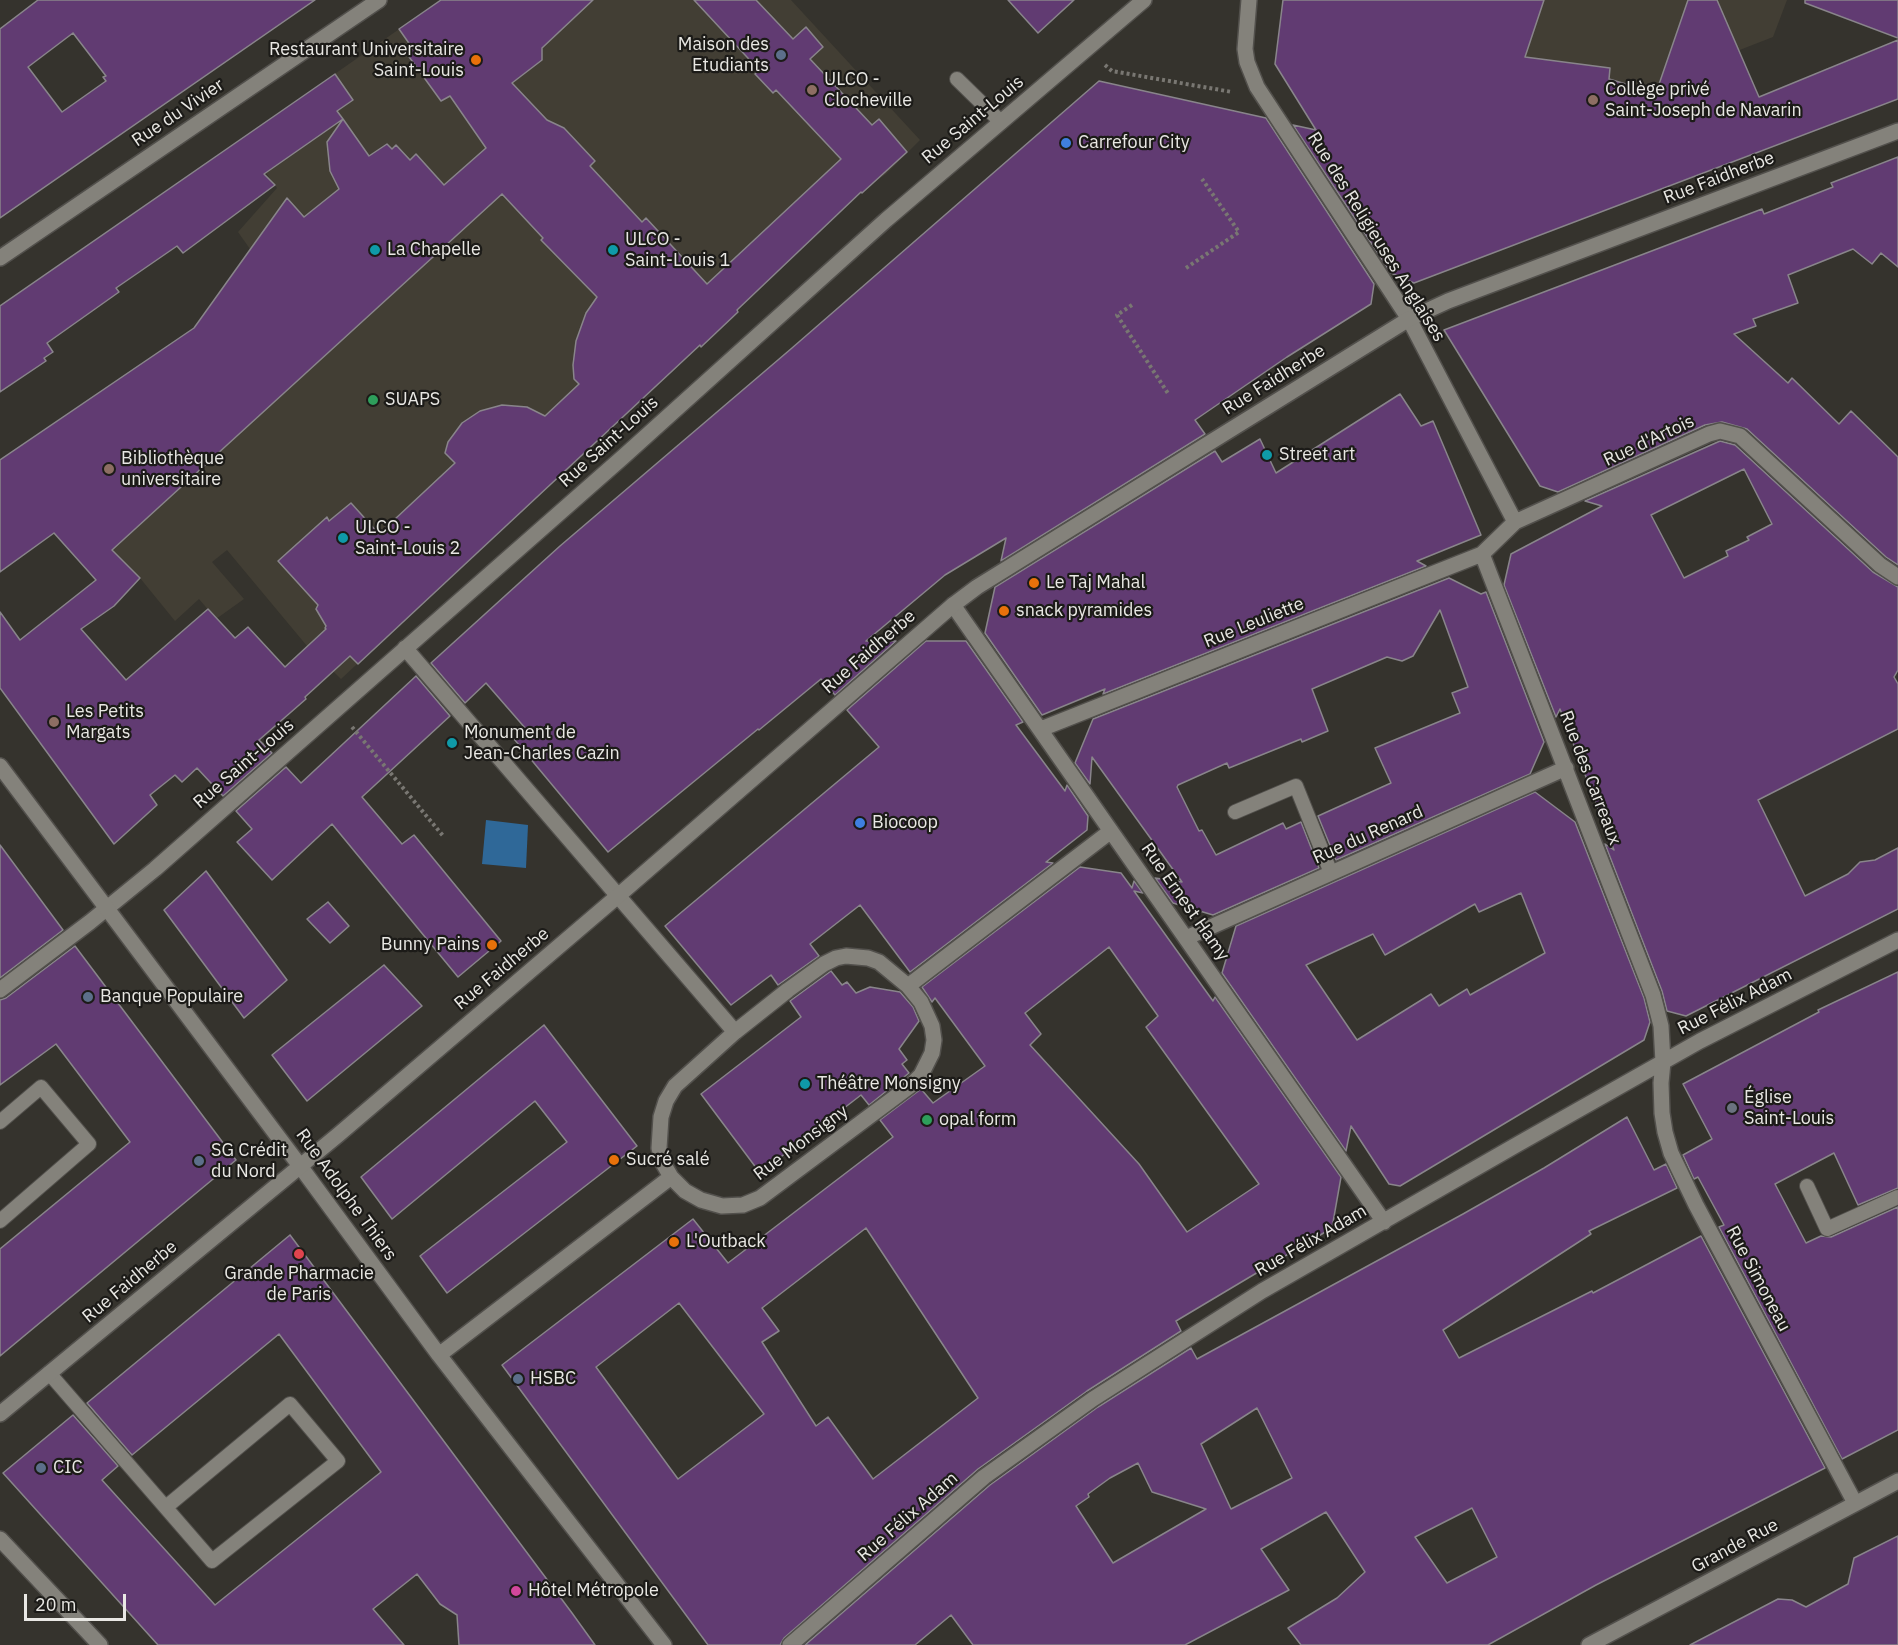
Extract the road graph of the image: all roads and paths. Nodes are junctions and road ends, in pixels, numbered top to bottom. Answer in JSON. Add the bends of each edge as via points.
{"nodes":[{"id":1,"x":379,"y":0,"type":"edge"},
{"id":2,"x":1248,"y":0,"type":"edge"},
{"id":3,"x":1138,"y":2,"type":"edge"},
{"id":4,"x":1087,"y":49,"type":"junction"},
{"id":5,"x":957,"y":79,"type":"dead end"},
{"id":6,"x":1257,"y":87,"type":"junction"},
{"id":7,"x":1001,"y":122,"type":"junction"},
{"id":8,"x":1898,"y":131,"type":"edge"},
{"id":9,"x":1202,"y":179,"type":"dead end"},
{"id":10,"x":0,"y":258,"type":"edge"},
{"id":11,"x":1186,"y":268,"type":"dead end"},
{"id":12,"x":1132,"y":305,"type":"dead end"},
{"id":13,"x":1409,"y":319,"type":"junction"},
{"id":14,"x":1169,"y":395,"type":"dead end"},
{"id":15,"x":1515,"y":522,"type":"junction"},
{"id":16,"x":1482,"y":554,"type":"junction"},
{"id":17,"x":1898,"y":577,"type":"edge"},
{"id":18,"x":953,"y":605,"type":"junction"},
{"id":19,"x":405,"y":648,"type":"junction"},
{"id":20,"x":336,"y":709,"type":"junction"},
{"id":21,"x":1041,"y":729,"type":"junction"},
{"id":22,"x":0,"y":766,"type":"edge"},
{"id":23,"x":1566,"y":768,"type":"junction"},
{"id":24,"x":1235,"y":812,"type":"dead end"},
{"id":25,"x":1111,"y":831,"type":"junction"},
{"id":26,"x":444,"y":837,"type":"dead end"},
{"id":27,"x":1331,"y":873,"type":"junction"},
{"id":28,"x":619,"y":895,"type":"junction"},
{"id":29,"x":107,"y":908,"type":"junction"},
{"id":30,"x":1186,"y":938,"type":"junction"},
{"id":31,"x":1898,"y":940,"type":"edge"},
{"id":32,"x":908,"y":986,"type":"junction"},
{"id":33,"x":0,"y":990,"type":"edge"},
{"id":34,"x":735,"y":1032,"type":"junction"},
{"id":35,"x":1663,"y":1062,"type":"junction"},
{"id":36,"x":0,"y":1122,"type":"edge"},
{"id":37,"x":300,"y":1166,"type":"junction"},
{"id":38,"x":671,"y":1177,"type":"junction"},
{"id":39,"x":1807,"y":1186,"type":"dead end"},
{"id":40,"x":1898,"y":1197,"type":"edge"},
{"id":41,"x":0,"y":1221,"type":"edge"},
{"id":42,"x":1384,"y":1222,"type":"junction"},
{"id":43,"x":439,"y":1355,"type":"junction"},
{"id":44,"x":49,"y":1374,"type":"junction"},
{"id":45,"x":0,"y":1414,"type":"edge"},
{"id":46,"x":1898,"y":1481,"type":"edge"},
{"id":47,"x":1855,"y":1503,"type":"junction"},
{"id":48,"x":166,"y":1508,"type":"junction"},
{"id":49,"x":0,"y":1539,"type":"edge"},
{"id":50,"x":100,"y":1645,"type":"edge"},
{"id":51,"x":664,"y":1645,"type":"edge"},
{"id":52,"x":790,"y":1645,"type":"edge"},
{"id":53,"x":1589,"y":1645,"type":"edge"}],
"edges":[{"from":1,"to":10,"type":"street","name":"Rue du Vivier"},
{"from":2,"to":6,"type":"street","name":"Rue des Religieuses Anglaises","via":[[1245,49]]},
{"from":3,"to":4,"type":"street","name":"Rue Saint-Louis"},
{"from":4,"to":6,"type":"path","via":[[1112,71],[1240,93]]},
{"from":4,"to":7,"type":"street","name":"Rue Saint-Louis"},
{"from":5,"to":7,"type":"lane"},
{"from":6,"to":13,"type":"street","name":"Rue des Religieuses Anglaises"},
{"from":7,"to":19,"type":"street","name":"Rue Saint-Louis"},
{"from":8,"to":13,"type":"street","name":"Rue Faidherbe"},
{"from":9,"to":11,"type":"path","via":[[1239,232]]},
{"from":12,"to":14,"type":"path","via":[[1117,315]]},
{"from":13,"to":15,"type":"street","name":"Rue des Religieuses Anglaises"},
{"from":13,"to":18,"type":"street","name":"Rue Faidherbe"},
{"from":15,"to":16,"type":"street"},
{"from":15,"to":17,"type":"street","name":"Rue d'Artois","via":[[1709,434],[1730,433],[1740,436],[1880,565]]},
{"from":16,"to":21,"type":"street","name":"Rue Leuliette"},
{"from":16,"to":23,"type":"street","name":"Rue des Carreaux"},
{"from":18,"to":21,"type":"street","name":"Rue Ernest Hamy"},
{"from":18,"to":28,"type":"street","name":"Rue Faidherbe"},
{"from":19,"to":20,"type":"street","name":"Rue Saint-Louis"},
{"from":19,"to":28,"type":"street"},
{"from":20,"to":26,"type":"path"},
{"from":20,"to":29,"type":"street","name":"Rue Saint-Louis"},
{"from":21,"to":25,"type":"street","name":"Rue Ernest Hamy"},
{"from":22,"to":29,"type":"street","name":"Rue Adolphe Thiers"},
{"from":23,"to":27,"type":"street","name":"Rue du Renard"},
{"from":23,"to":35,"type":"street","name":"Rue des Carreaux","via":[[1653,995],[1661,1026]]},
{"from":24,"to":27,"type":"lane","via":[[1296,786]]},
{"from":25,"to":30,"type":"street","name":"Rue Ernest Hamy"},
{"from":25,"to":32,"type":"street"},
{"from":27,"to":30,"type":"street","name":"Rue du Renard"},
{"from":28,"to":34,"type":"street"},
{"from":28,"to":37,"type":"street","name":"Rue Faidherbe"},
{"from":29,"to":33,"type":"street","name":"Rue Saint-Louis"},
{"from":29,"to":37,"type":"street","name":"Rue Adolphe Thiers"},
{"from":30,"to":42,"type":"street","name":"Rue Ernest Hamy"},
{"from":31,"to":35,"type":"street","name":"Rue Félix Adam"},
{"from":32,"to":34,"type":"street","name":"Rue Monsigny","via":[[892,971],[868,958],[836,958]]},
{"from":32,"to":38,"type":"street","name":"Rue Monsigny","via":[[928,1014],[934,1040],[927,1064],[910,1086],[760,1198],[743,1205],[722,1206],[701,1200]]},
{"from":34,"to":38,"type":"street","name":"Rue Monsigny","via":[[685,1075],[666,1101],[660,1117],[659,1148]]},
{"from":35,"to":42,"type":"street","name":"Rue Félix Adam"},
{"from":35,"to":47,"type":"street","name":"Rue Simoneau","via":[[1662,1113],[1671,1153]]},
{"from":36,"to":41,"type":"lane","via":[[40,1087],[89,1144]]},
{"from":37,"to":43,"type":"street","name":"Rue Adolphe Thiers"},
{"from":37,"to":44,"type":"street","name":"Rue Faidherbe"},
{"from":38,"to":43,"type":"street"},
{"from":39,"to":40,"type":"lane","via":[[1827,1229]]},
{"from":42,"to":52,"type":"street","name":"Rue Félix Adam","via":[[1262,1291],[1044,1432],[969,1489]]},
{"from":43,"to":51,"type":"street","name":"Rue Adolphe Thiers"},
{"from":44,"to":45,"type":"street","name":"Rue Faidherbe"},
{"from":44,"to":48,"type":"lane"},
{"from":46,"to":47,"type":"street","name":"Grande Rue"},
{"from":47,"to":53,"type":"street","name":"Grande Rue"},
{"from":48,"to":48,"type":"lane","via":[[212,1560],[338,1461],[290,1404]]},
{"from":49,"to":50,"type":"street"}]}
